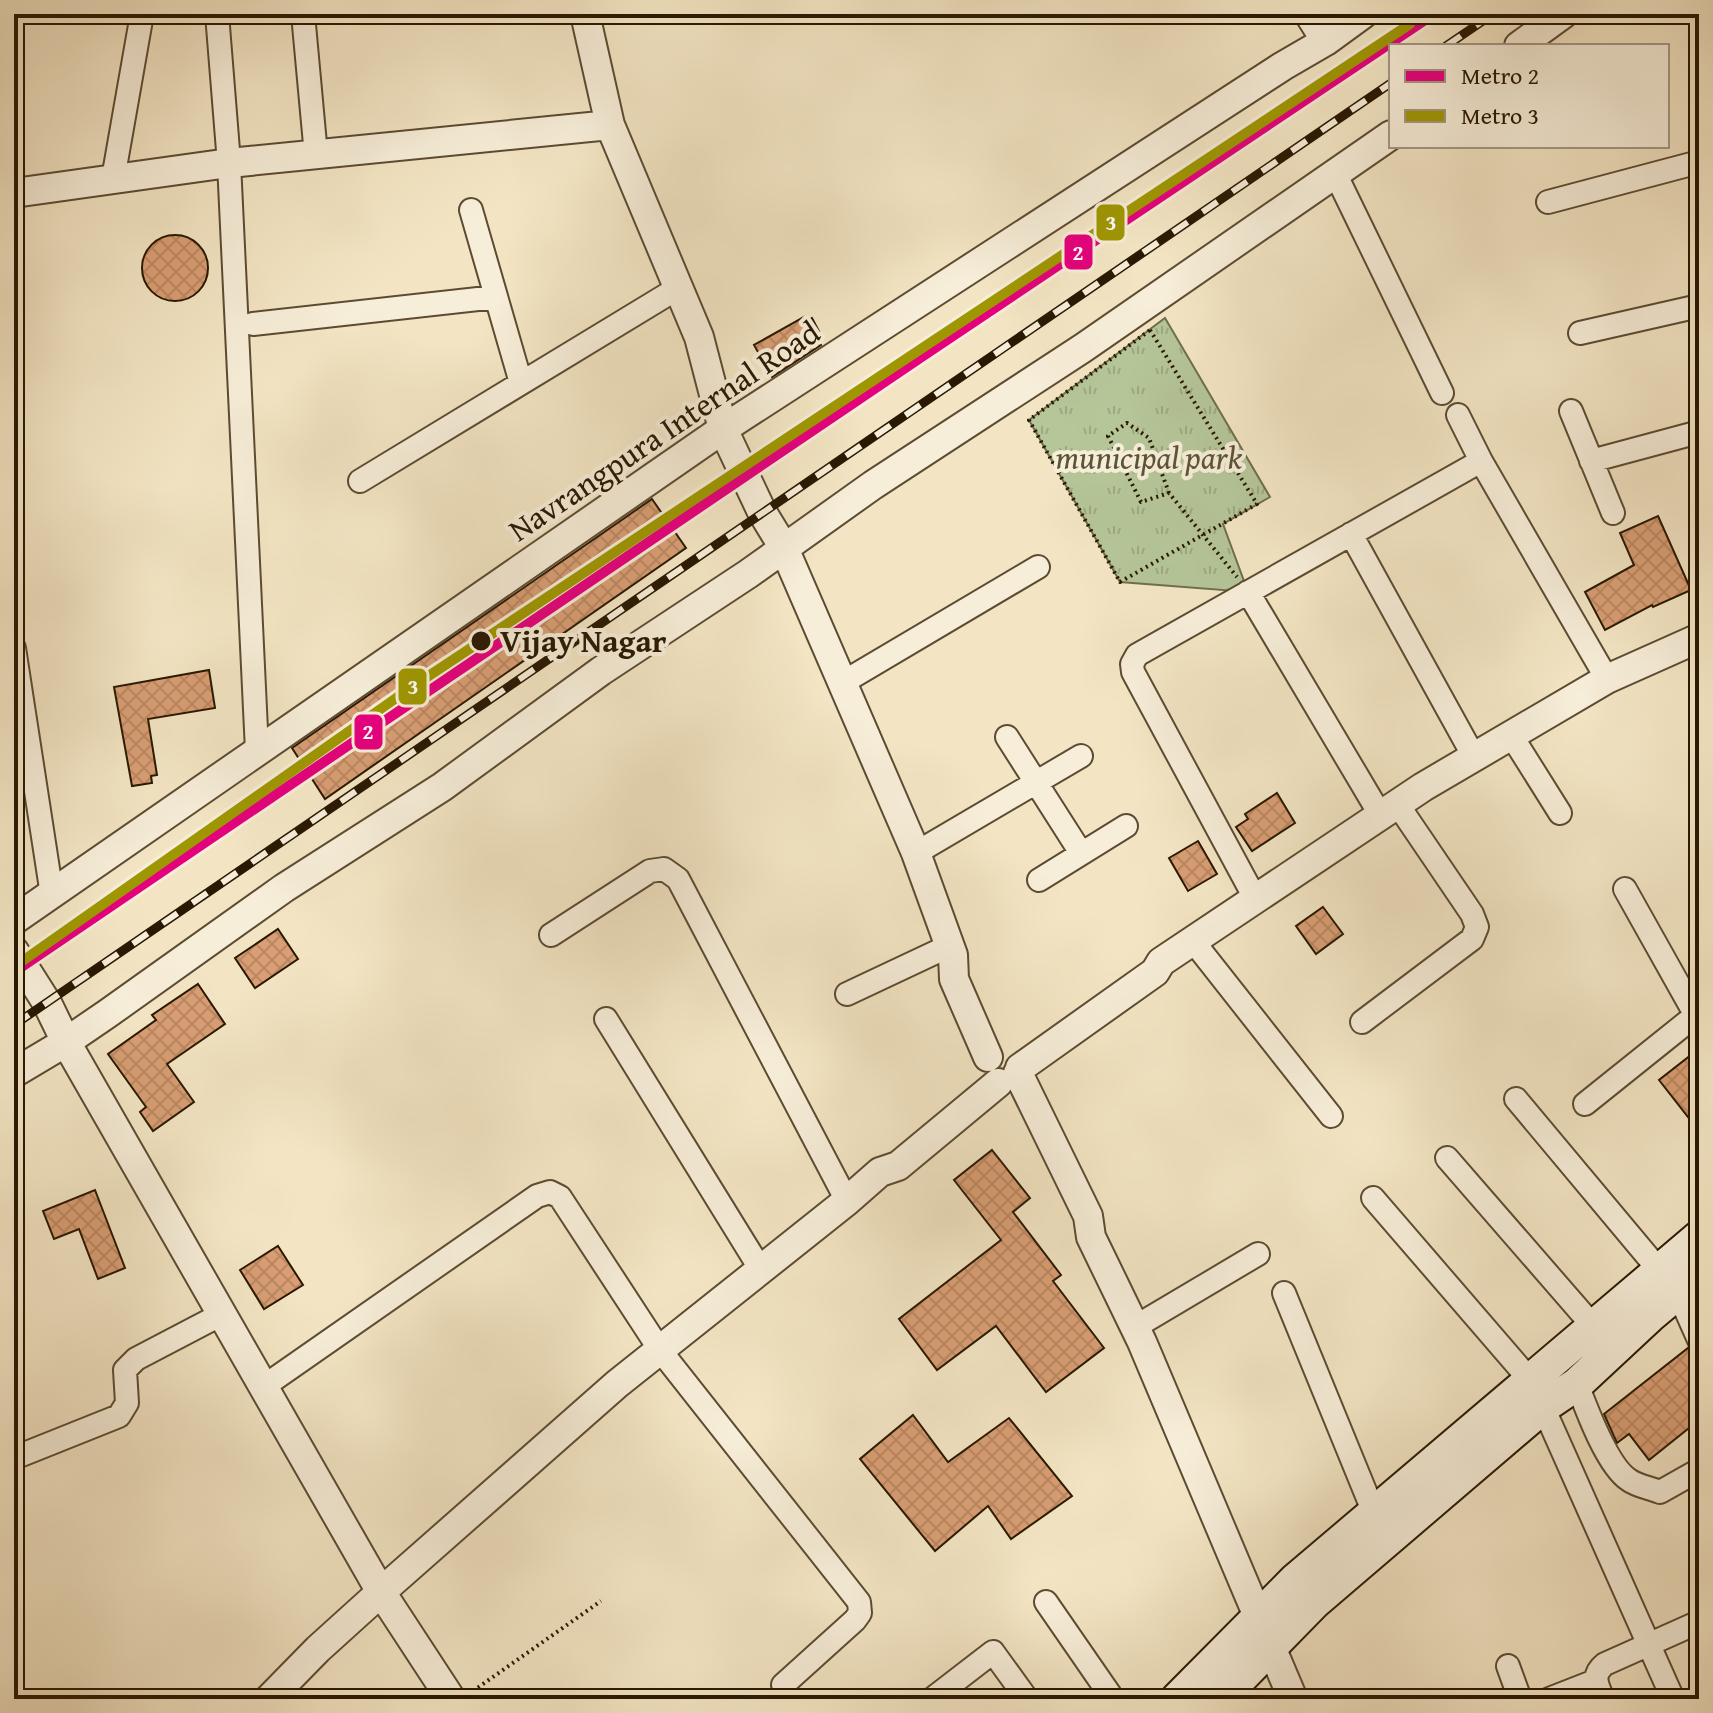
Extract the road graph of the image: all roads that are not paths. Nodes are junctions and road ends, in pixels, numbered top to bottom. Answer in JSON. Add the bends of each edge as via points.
{"nodes":[{"id":1,"x":142,"y":14,"type":"edge"},
{"id":2,"x":217,"y":14,"type":"edge"},
{"id":3,"x":303,"y":14,"type":"edge"},
{"id":4,"x":585,"y":14,"type":"edge"},
{"id":5,"x":1309,"y":14,"type":"edge"},
{"id":6,"x":1363,"y":14,"type":"edge"},
{"id":7,"x":1563,"y":14,"type":"edge"},
{"id":8,"x":1326,"y":41,"type":"junction"},
{"id":9,"x":1522,"y":44,"type":"edge"},
{"id":10,"x":610,"y":125,"type":"junction"},
{"id":11,"x":1389,"y":136,"type":"edge"},
{"id":12,"x":316,"y":155,"type":"junction"},
{"id":13,"x":1699,"y":162,"type":"edge"},
{"id":14,"x":229,"y":163,"type":"junction"},
{"id":15,"x":1335,"y":173,"type":"junction"},
{"id":16,"x":113,"y":179,"type":"junction"},
{"id":17,"x":14,"y":193,"type":"edge"},
{"id":18,"x":1548,"y":202,"type":"dead end"},
{"id":19,"x":471,"y":210,"type":"dead end"},
{"id":20,"x":678,"y":288,"type":"junction"},
{"id":21,"x":496,"y":297,"type":"junction"},
{"id":22,"x":1699,"y":306,"type":"edge"},
{"id":23,"x":253,"y":324,"type":"dead end"},
{"id":24,"x":1580,"y":333,"type":"dead end"},
{"id":25,"x":521,"y":383,"type":"junction"},
{"id":26,"x":1442,"y":393,"type":"dead end"},
{"id":27,"x":1571,"y":411,"type":"dead end"},
{"id":28,"x":1458,"y":415,"type":"dead end"},
{"id":29,"x":723,"y":429,"type":"junction"},
{"id":30,"x":1699,"y":432,"type":"edge"},
{"id":31,"x":1481,"y":461,"type":"junction"},
{"id":32,"x":1591,"y":461,"type":"junction"},
{"id":33,"x":360,"y":481,"type":"dead end"},
{"id":34,"x":1613,"y":513,"type":"dead end"},
{"id":35,"x":1351,"y":534,"type":"junction"},
{"id":36,"x":784,"y":548,"type":"junction"},
{"id":37,"x":1038,"y":567,"type":"dead end"},
{"id":38,"x":1248,"y":592,"type":"junction"},
{"id":39,"x":1699,"y":638,"type":"edge"},
{"id":40,"x":14,"y":648,"type":"edge"},
{"id":41,"x":1607,"y":679,"type":"junction"},
{"id":42,"x":842,"y":683,"type":"junction"},
{"id":43,"x":1511,"y":735,"type":"junction"},
{"id":44,"x":1007,"y":737,"type":"dead end"},
{"id":45,"x":257,"y":751,"type":"junction"},
{"id":46,"x":1081,"y":756,"type":"dead end"},
{"id":47,"x":1474,"y":757,"type":"junction"},
{"id":48,"x":1036,"y":783,"type":"junction"},
{"id":49,"x":1389,"y":810,"type":"junction"},
{"id":50,"x":1560,"y":813,"type":"dead end"},
{"id":51,"x":1126,"y":826,"type":"dead end"},
{"id":52,"x":916,"y":853,"type":"junction"},
{"id":53,"x":1081,"y":853,"type":"junction"},
{"id":54,"x":1039,"y":880,"type":"dead end"},
{"id":55,"x":1625,"y":889,"type":"dead end"},
{"id":56,"x":52,"y":895,"type":"junction"},
{"id":57,"x":1256,"y":900,"type":"junction"},
{"id":58,"x":14,"y":920,"type":"edge"},
{"id":59,"x":551,"y":935,"type":"dead end"},
{"id":60,"x":1193,"y":941,"type":"junction"},
{"id":61,"x":951,"y":950,"type":"junction"},
{"id":62,"x":14,"y":951,"type":"edge"},
{"id":63,"x":847,"y":994,"type":"dead end"},
{"id":64,"x":1697,"y":1018,"type":"edge"},
{"id":65,"x":606,"y":1019,"type":"dead end"},
{"id":66,"x":1362,"y":1022,"type":"dead end"},
{"id":67,"x":66,"y":1042,"type":"junction"},
{"id":68,"x":1004,"y":1067,"type":"junction"},
{"id":69,"x":14,"y":1073,"type":"edge"},
{"id":70,"x":1516,"y":1099,"type":"dead end"},
{"id":71,"x":1585,"y":1104,"type":"dead end"},
{"id":72,"x":1331,"y":1116,"type":"dead end"},
{"id":73,"x":1447,"y":1158,"type":"dead end"},
{"id":74,"x":1373,"y":1198,"type":"dead end"},
{"id":75,"x":847,"y":1201,"type":"junction"},
{"id":76,"x":1699,"y":1237,"type":"edge"},
{"id":77,"x":1258,"y":1254,"type":"dead end"},
{"id":78,"x":761,"y":1270,"type":"junction"},
{"id":79,"x":1679,"y":1279,"type":"edge"},
{"id":80,"x":1284,"y":1293,"type":"dead end"},
{"id":81,"x":222,"y":1314,"type":"junction"},
{"id":82,"x":1593,"y":1326,"type":"junction"},
{"id":83,"x":1135,"y":1327,"type":"junction"},
{"id":84,"x":1699,"y":1340,"type":"edge"},
{"id":85,"x":660,"y":1350,"type":"junction"},
{"id":86,"x":1577,"y":1384,"type":"junction"},
{"id":87,"x":263,"y":1387,"type":"junction"},
{"id":88,"x":1537,"y":1394,"type":"junction"},
{"id":89,"x":14,"y":1458,"type":"edge"},
{"id":90,"x":1699,"y":1470,"type":"edge"},
{"id":91,"x":1374,"y":1513,"type":"junction"},
{"id":92,"x":381,"y":1592,"type":"junction"},
{"id":93,"x":1046,"y":1602,"type":"dead end"},
{"id":94,"x":1699,"y":1622,"type":"edge"},
{"id":95,"x":1265,"y":1631,"type":"junction"},
{"id":96,"x":1649,"y":1644,"type":"junction"},
{"id":97,"x":1508,"y":1666,"type":"dead end"},
{"id":98,"x":783,"y":1685,"type":"dead end"},
{"id":99,"x":1599,"y":1690,"type":"edge"},
{"id":100,"x":269,"y":1699,"type":"edge"},
{"id":101,"x":451,"y":1699,"type":"edge"},
{"id":102,"x":932,"y":1699,"type":"edge"},
{"id":103,"x":1027,"y":1699,"type":"edge"},
{"id":104,"x":1113,"y":1699,"type":"edge"},
{"id":105,"x":1177,"y":1699,"type":"edge"},
{"id":106,"x":1220,"y":1699,"type":"edge"},
{"id":107,"x":1293,"y":1699,"type":"edge"},
{"id":108,"x":1520,"y":1699,"type":"edge"},
{"id":109,"x":1549,"y":1699,"type":"edge"},
{"id":110,"x":1673,"y":1699,"type":"edge"}],
"edges":[{"from":1,"to":16,"type":"street"},
{"from":2,"to":14,"type":"street"},
{"from":3,"to":12,"type":"street"},
{"from":4,"to":10,"type":"street"},
{"from":5,"to":8,"type":"street"},
{"from":6,"to":8,"type":"street","name":"Navrangpura Internal Road"},
{"from":7,"to":9,"type":"street"},
{"from":8,"to":29,"type":"street","name":"Navrangpura Internal Road"},
{"from":10,"to":12,"type":"street"},
{"from":10,"to":20,"type":"street"},
{"from":11,"to":15,"type":"street"},
{"from":12,"to":14,"type":"street"},
{"from":13,"to":18,"type":"street"},
{"from":14,"to":16,"type":"street"},
{"from":14,"to":45,"type":"street"},
{"from":15,"to":26,"type":"street"},
{"from":15,"to":36,"type":"street"},
{"from":16,"to":17,"type":"street"},
{"from":19,"to":21,"type":"street"},
{"from":20,"to":25,"type":"street"},
{"from":20,"to":29,"type":"street","via":[[699,337]]},
{"from":21,"to":23,"type":"street"},
{"from":21,"to":25,"type":"street"},
{"from":22,"to":24,"type":"street"},
{"from":25,"to":33,"type":"street"},
{"from":27,"to":32,"type":"street"},
{"from":28,"to":31,"type":"street"},
{"from":29,"to":36,"type":"street"},
{"from":29,"to":45,"type":"street","name":"Navrangpura Internal Road"},
{"from":30,"to":32,"type":"street"},
{"from":31,"to":35,"type":"street"},
{"from":31,"to":41,"type":"street"},
{"from":32,"to":34,"type":"street"},
{"from":35,"to":38,"type":"street"},
{"from":35,"to":47,"type":"street"},
{"from":36,"to":42,"type":"street"},
{"from":36,"to":67,"type":"street"},
{"from":37,"to":42,"type":"street"},
{"from":38,"to":49,"type":"street"},
{"from":38,"to":57,"type":"street","via":[[1137,655],[1132,664]]},
{"from":39,"to":41,"type":"street"},
{"from":40,"to":56,"type":"street"},
{"from":41,"to":43,"type":"street"},
{"from":42,"to":52,"type":"street"},
{"from":43,"to":47,"type":"street"},
{"from":43,"to":50,"type":"street"},
{"from":44,"to":48,"type":"street"},
{"from":45,"to":56,"type":"street","name":"Navrangpura Internal Road"},
{"from":46,"to":48,"type":"street"},
{"from":47,"to":49,"type":"street"},
{"from":48,"to":52,"type":"street"},
{"from":48,"to":53,"type":"street"},
{"from":49,"to":57,"type":"street"},
{"from":49,"to":66,"type":"street","via":[[1477,927],[1472,939]]},
{"from":51,"to":53,"type":"street"},
{"from":52,"to":61,"type":"street"},
{"from":53,"to":54,"type":"street"},
{"from":55,"to":64,"type":"street"},
{"from":56,"to":58,"type":"street","name":"Navrangpura Internal Road"},
{"from":57,"to":60,"type":"street"},
{"from":59,"to":75,"type":"street","via":[[650,871],[664,869],[678,879]]},
{"from":60,"to":68,"type":"street","via":[[1161,962],[1149,961]]},
{"from":60,"to":72,"type":"street"},
{"from":61,"to":63,"type":"street"},
{"from":61,"to":68,"type":"street","via":[[954,979]]},
{"from":62,"to":67,"type":"street"},
{"from":64,"to":71,"type":"street"},
{"from":65,"to":78,"type":"street"},
{"from":67,"to":69,"type":"street"},
{"from":67,"to":81,"type":"street"},
{"from":68,"to":75,"type":"street","via":[[886,1151],[880,1172]]},
{"from":68,"to":83,"type":"street","via":[[1088,1216],[1091,1237]]},
{"from":70,"to":79,"type":"street"},
{"from":73,"to":82,"type":"street"},
{"from":74,"to":88,"type":"street"},
{"from":75,"to":78,"type":"street"},
{"from":76,"to":79,"type":"main road"},
{"from":77,"to":83,"type":"street"},
{"from":78,"to":85,"type":"street"},
{"from":79,"to":82,"type":"main road"},
{"from":79,"to":84,"type":"street"},
{"from":79,"to":86,"type":"main road"},
{"from":80,"to":91,"type":"street"},
{"from":81,"to":87,"type":"street"},
{"from":81,"to":89,"type":"street","via":[[136,1359],[125,1370],[127,1403],[119,1416]]},
{"from":82,"to":88,"type":"main road"},
{"from":83,"to":95,"type":"street"},
{"from":85,"to":87,"type":"street","via":[[560,1197],[550,1192]]},
{"from":85,"to":92,"type":"street"},
{"from":85,"to":98,"type":"street","via":[[859,1602],[855,1620]]},
{"from":86,"to":88,"type":"main road"},
{"from":86,"to":90,"type":"street","via":[[1590,1422],[1628,1480],[1660,1492]]},
{"from":87,"to":92,"type":"street"},
{"from":88,"to":91,"type":"main road"},
{"from":88,"to":95,"type":"main road","via":[[1315,1602]]},
{"from":88,"to":96,"type":"street"},
{"from":91,"to":95,"type":"main road","via":[[1295,1580]]},
{"from":92,"to":100,"type":"street"},
{"from":92,"to":101,"type":"street"},
{"from":93,"to":104,"type":"street"},
{"from":94,"to":96,"type":"street"},
{"from":95,"to":105,"type":"main road"},
{"from":95,"to":106,"type":"main road"},
{"from":95,"to":107,"type":"street"},
{"from":96,"to":99,"type":"street","via":[[1597,1670]]},
{"from":96,"to":110,"type":"street"},
{"from":97,"to":108,"type":"street"},
{"from":99,"to":109,"type":"street"},
{"from":102,"to":103,"type":"street","via":[[993,1652]]}]}
